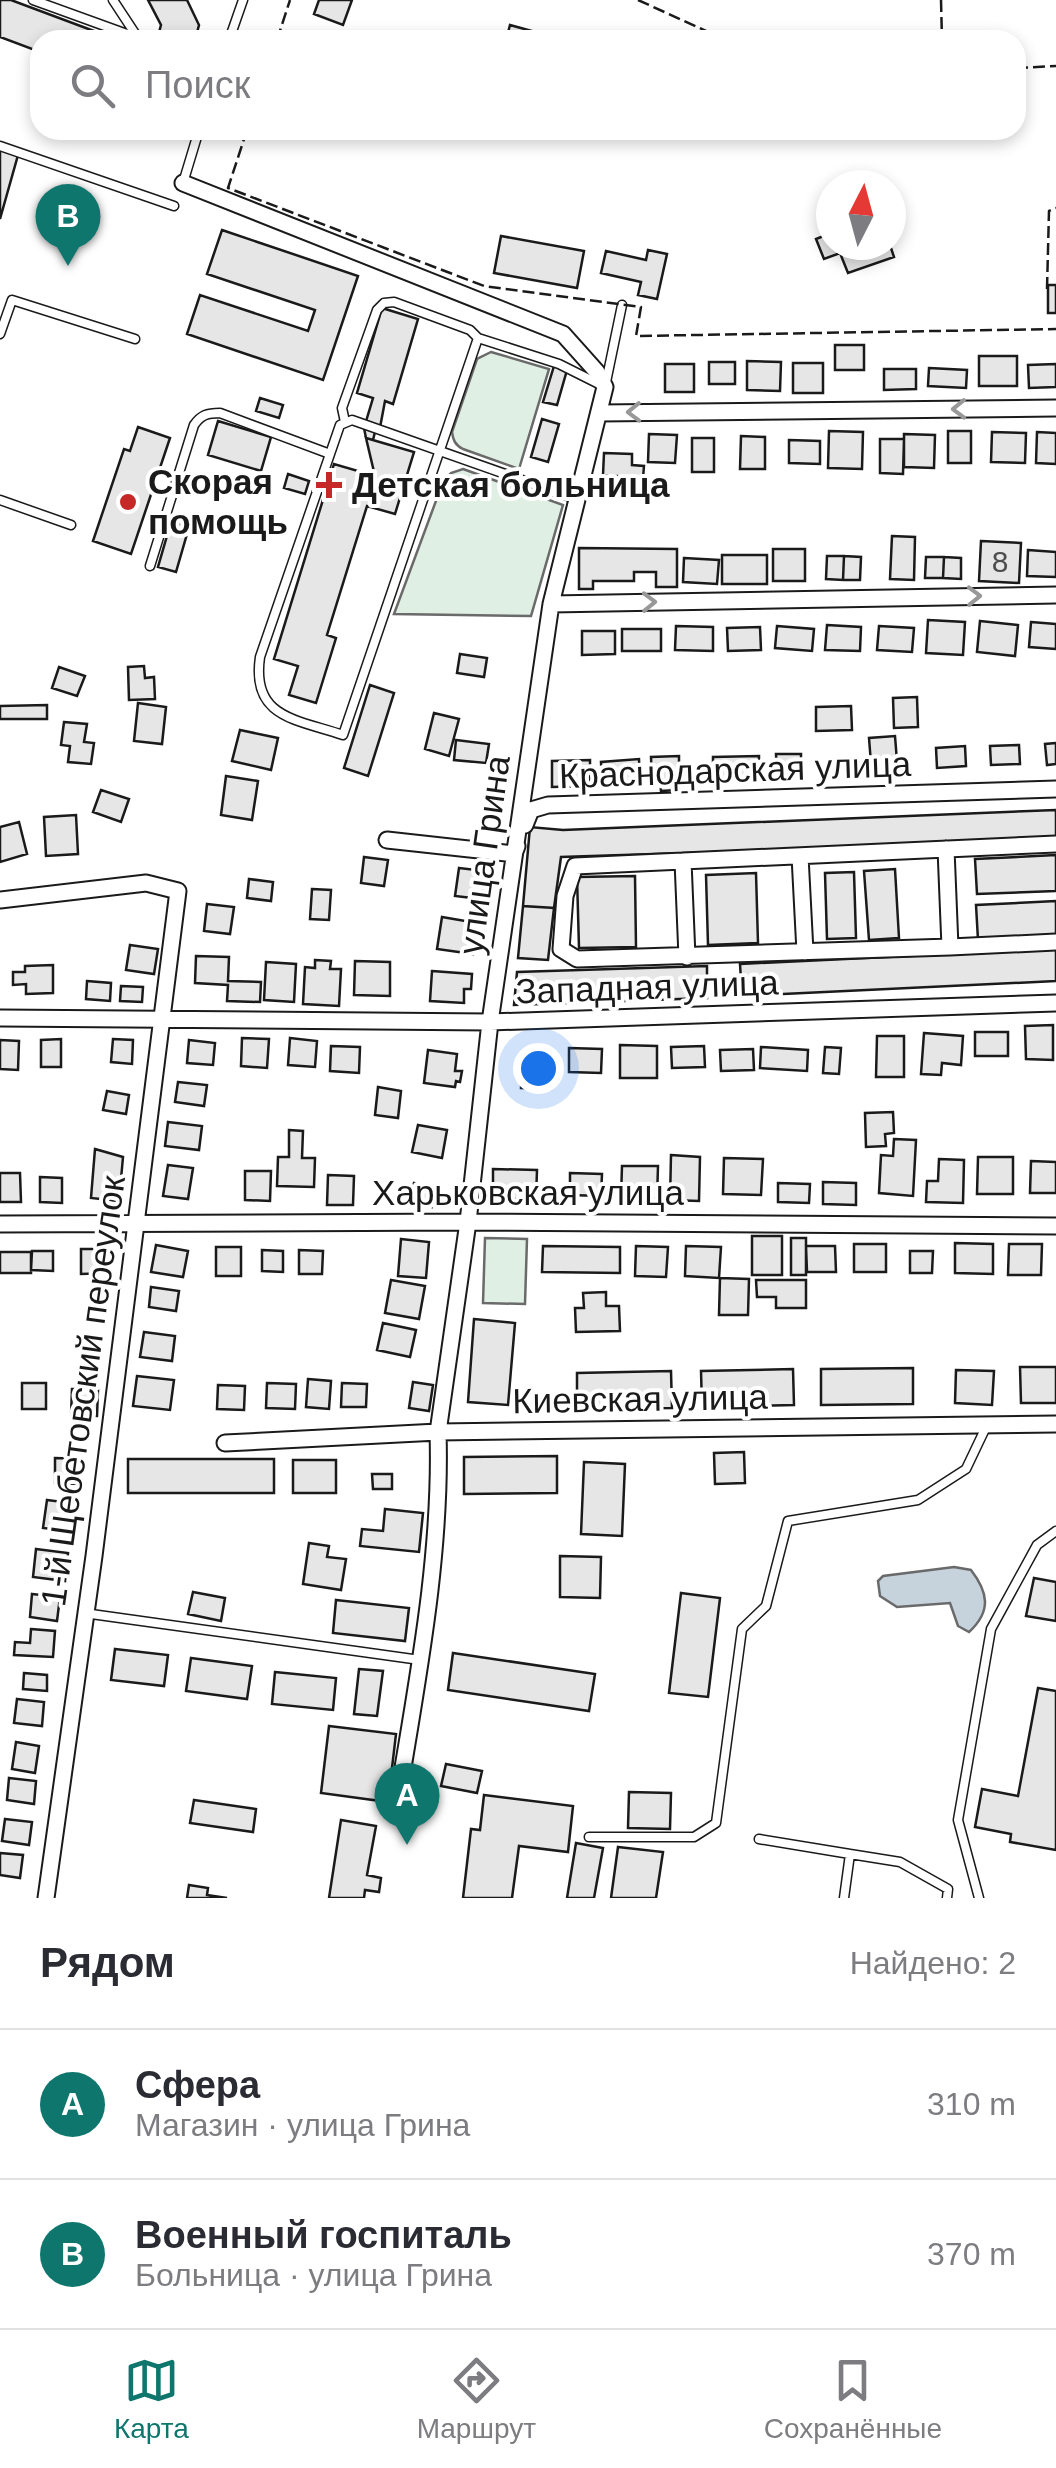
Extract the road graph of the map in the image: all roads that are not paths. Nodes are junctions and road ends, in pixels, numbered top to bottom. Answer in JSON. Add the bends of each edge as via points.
{"nodes":[{"id":1,"x":33,"y":0,"type":"edge"},
{"id":2,"x":114,"y":0,"type":"edge"},
{"id":3,"x":242,"y":0,"type":"edge"},
{"id":4,"x":114,"y":30,"type":"edge"},
{"id":5,"x":132,"y":30,"type":"edge"},
{"id":6,"x":232,"y":30,"type":"edge"},
{"id":7,"x":196,"y":140,"type":"edge"},
{"id":8,"x":0,"y":146,"type":"edge"},
{"id":9,"x":183,"y":183,"type":"joint"},
{"id":10,"x":174,"y":206,"type":"dead end"},
{"id":11,"x":622,"y":304,"type":"dead end"},
{"id":12,"x":0,"y":334,"type":"edge"},
{"id":13,"x":478,"y":338,"type":"junction"},
{"id":14,"x":135,"y":339,"type":"dead end"},
{"id":15,"x":605,"y":388,"type":"junction"},
{"id":16,"x":1056,"y":408,"type":"edge"},
{"id":17,"x":600,"y":413,"type":"junction"},
{"id":18,"x":345,"y":422,"type":"junction"},
{"id":19,"x":441,"y":450,"type":"junction"},
{"id":20,"x":330,"y":454,"type":"junction"},
{"id":21,"x":0,"y":500,"type":"edge"},
{"id":22,"x":579,"y":500,"type":"junction"},
{"id":23,"x":71,"y":526,"type":"dead end"},
{"id":24,"x":150,"y":566,"type":"dead end"},
{"id":25,"x":1056,"y":595,"type":"edge"},
{"id":26,"x":551,"y":604,"type":"junction"},
{"id":27,"x":1056,"y":789,"type":"edge"},
{"id":28,"x":388,"y":840,"type":"dead end"},
{"id":29,"x":1056,"y":844,"type":"edge"},
{"id":30,"x":946,"y":849,"type":"junction"},
{"id":31,"x":514,"y":854,"type":"junction"},
{"id":32,"x":800,"y":856,"type":"junction"},
{"id":33,"x":684,"y":861,"type":"junction"},
{"id":34,"x":0,"y":900,"type":"edge"},
{"id":35,"x":1056,"y":942,"type":"edge"},
{"id":36,"x":950,"y":946,"type":"junction"},
{"id":37,"x":804,"y":952,"type":"junction"},
{"id":38,"x":687,"y":957,"type":"junction"},
{"id":39,"x":1056,"y":1002,"type":"edge"},
{"id":40,"x":162,"y":1017,"type":"junction"},
{"id":41,"x":0,"y":1018,"type":"edge"},
{"id":42,"x":490,"y":1022,"type":"junction"},
{"id":43,"x":468,"y":1222,"type":"junction"},
{"id":44,"x":0,"y":1224,"type":"edge"},
{"id":45,"x":137,"y":1224,"type":"junction"},
{"id":46,"x":1056,"y":1226,"type":"edge"},
{"id":47,"x":988,"y":1424,"type":"junction"},
{"id":48,"x":1056,"y":1424,"type":"edge"},
{"id":49,"x":438,"y":1432,"type":"junction"},
{"id":50,"x":225,"y":1444,"type":"dead end"},
{"id":51,"x":1056,"y":1531,"type":"edge"},
{"id":52,"x":84,"y":1613,"type":"junction"},
{"id":53,"x":420,"y":1660,"type":"junction"},
{"id":54,"x":396,"y":1810,"type":"dead end"},
{"id":55,"x":589,"y":1836,"type":"dead end"},
{"id":56,"x":758,"y":1839,"type":"dead end"},
{"id":57,"x":850,"y":1854,"type":"junction"},
{"id":58,"x":46,"y":1898,"type":"edge"},
{"id":59,"x":844,"y":1898,"type":"edge"},
{"id":60,"x":947,"y":1898,"type":"edge"},
{"id":61,"x":980,"y":1898,"type":"edge"}],
"edges":[{"from":1,"to":4,"type":"lane"},
{"from":2,"to":5,"type":"lane"},
{"from":3,"to":6,"type":"lane"},
{"from":7,"to":9,"type":"lane"},
{"from":8,"to":10,"type":"lane"},
{"from":9,"to":15,"type":"street","via":[[563,334]]},
{"from":11,"to":15,"type":"lane"},
{"from":12,"to":14,"type":"lane","via":[[12,300]]},
{"from":13,"to":15,"type":"lane","via":[[559,364]]},
{"from":13,"to":18,"type":"lane","via":[[384,303],[342,408]]},
{"from":13,"to":19,"type":"lane"},
{"from":15,"to":17,"type":"street","name":"улица Грина"},
{"from":16,"to":17,"type":"street","one_way":true},
{"from":17,"to":22,"type":"street","name":"улица Грина"},
{"from":18,"to":19,"type":"lane"},
{"from":18,"to":20,"type":"lane"},
{"from":19,"to":20,"type":"lane","via":[[342,735],[278,712],[262,696],[257,677]]},
{"from":19,"to":22,"type":"lane"},
{"from":20,"to":24,"type":"lane","via":[[220,413],[200,416]]},
{"from":21,"to":23,"type":"lane"},
{"from":22,"to":26,"type":"street","name":"улица Грина"},
{"from":26,"to":25,"type":"street","one_way":true},
{"from":26,"to":31,"type":"street","name":"улица Грина"},
{"from":27,"to":31,"type":"street","name":"Краснодарская улица","via":[[548,805],[531,810]]},
{"from":28,"to":31,"type":"street"},
{"from":29,"to":30,"type":"street"},
{"from":30,"to":32,"type":"street"},
{"from":30,"to":36,"type":"street"},
{"from":31,"to":42,"type":"street","name":"улица Грина"},
{"from":32,"to":33,"type":"street"},
{"from":32,"to":37,"type":"street"},
{"from":33,"to":38,"type":"street"},
{"from":33,"to":38,"type":"street","via":[[575,866],[565,896],[562,950],[578,959]]},
{"from":34,"to":40,"type":"street","name":"1-й Щебетовский переулок","via":[[146,883],[178,891]]},
{"from":35,"to":36,"type":"street"},
{"from":36,"to":37,"type":"street"},
{"from":37,"to":38,"type":"street"},
{"from":39,"to":42,"type":"street","name":"Западная улица"},
{"from":40,"to":41,"type":"street","name":"Западная улица"},
{"from":40,"to":42,"type":"street","name":"Западная улица"},
{"from":40,"to":45,"type":"street","name":"1-й Щебетовский переулок"},
{"from":42,"to":43,"type":"street","name":"улица Грина"},
{"from":43,"to":45,"type":"street","name":"Харьковская улица"},
{"from":43,"to":46,"type":"street","name":"Харьковская улица"},
{"from":43,"to":49,"type":"street","name":"улица Грина"},
{"from":44,"to":45,"type":"street","name":"Харьковская улица"},
{"from":45,"to":52,"type":"street","name":"1-й Щебетовский переулок"},
{"from":47,"to":48,"type":"street","name":"Киевская улица"},
{"from":47,"to":49,"type":"street","name":"Киевская улица"},
{"from":47,"to":55,"type":"lane","via":[[966,1469],[918,1500],[788,1521],[766,1606],[742,1629],[716,1823],[694,1837]]},
{"from":49,"to":50,"type":"street","name":"Киевская улица"},
{"from":49,"to":53,"type":"street","name":"улица Грина","via":[[440,1495]]},
{"from":51,"to":61,"type":"lane","via":[[1037,1545],[991,1629],[958,1820]]},
{"from":52,"to":53,"type":"lane"},
{"from":52,"to":58,"type":"street","name":"1-й Щебетовский переулок"},
{"from":53,"to":54,"type":"street","name":"улица Грина"},
{"from":56,"to":57,"type":"lane"},
{"from":57,"to":59,"type":"lane"},
{"from":57,"to":60,"type":"lane","via":[[900,1862],[948,1890]]}]}
